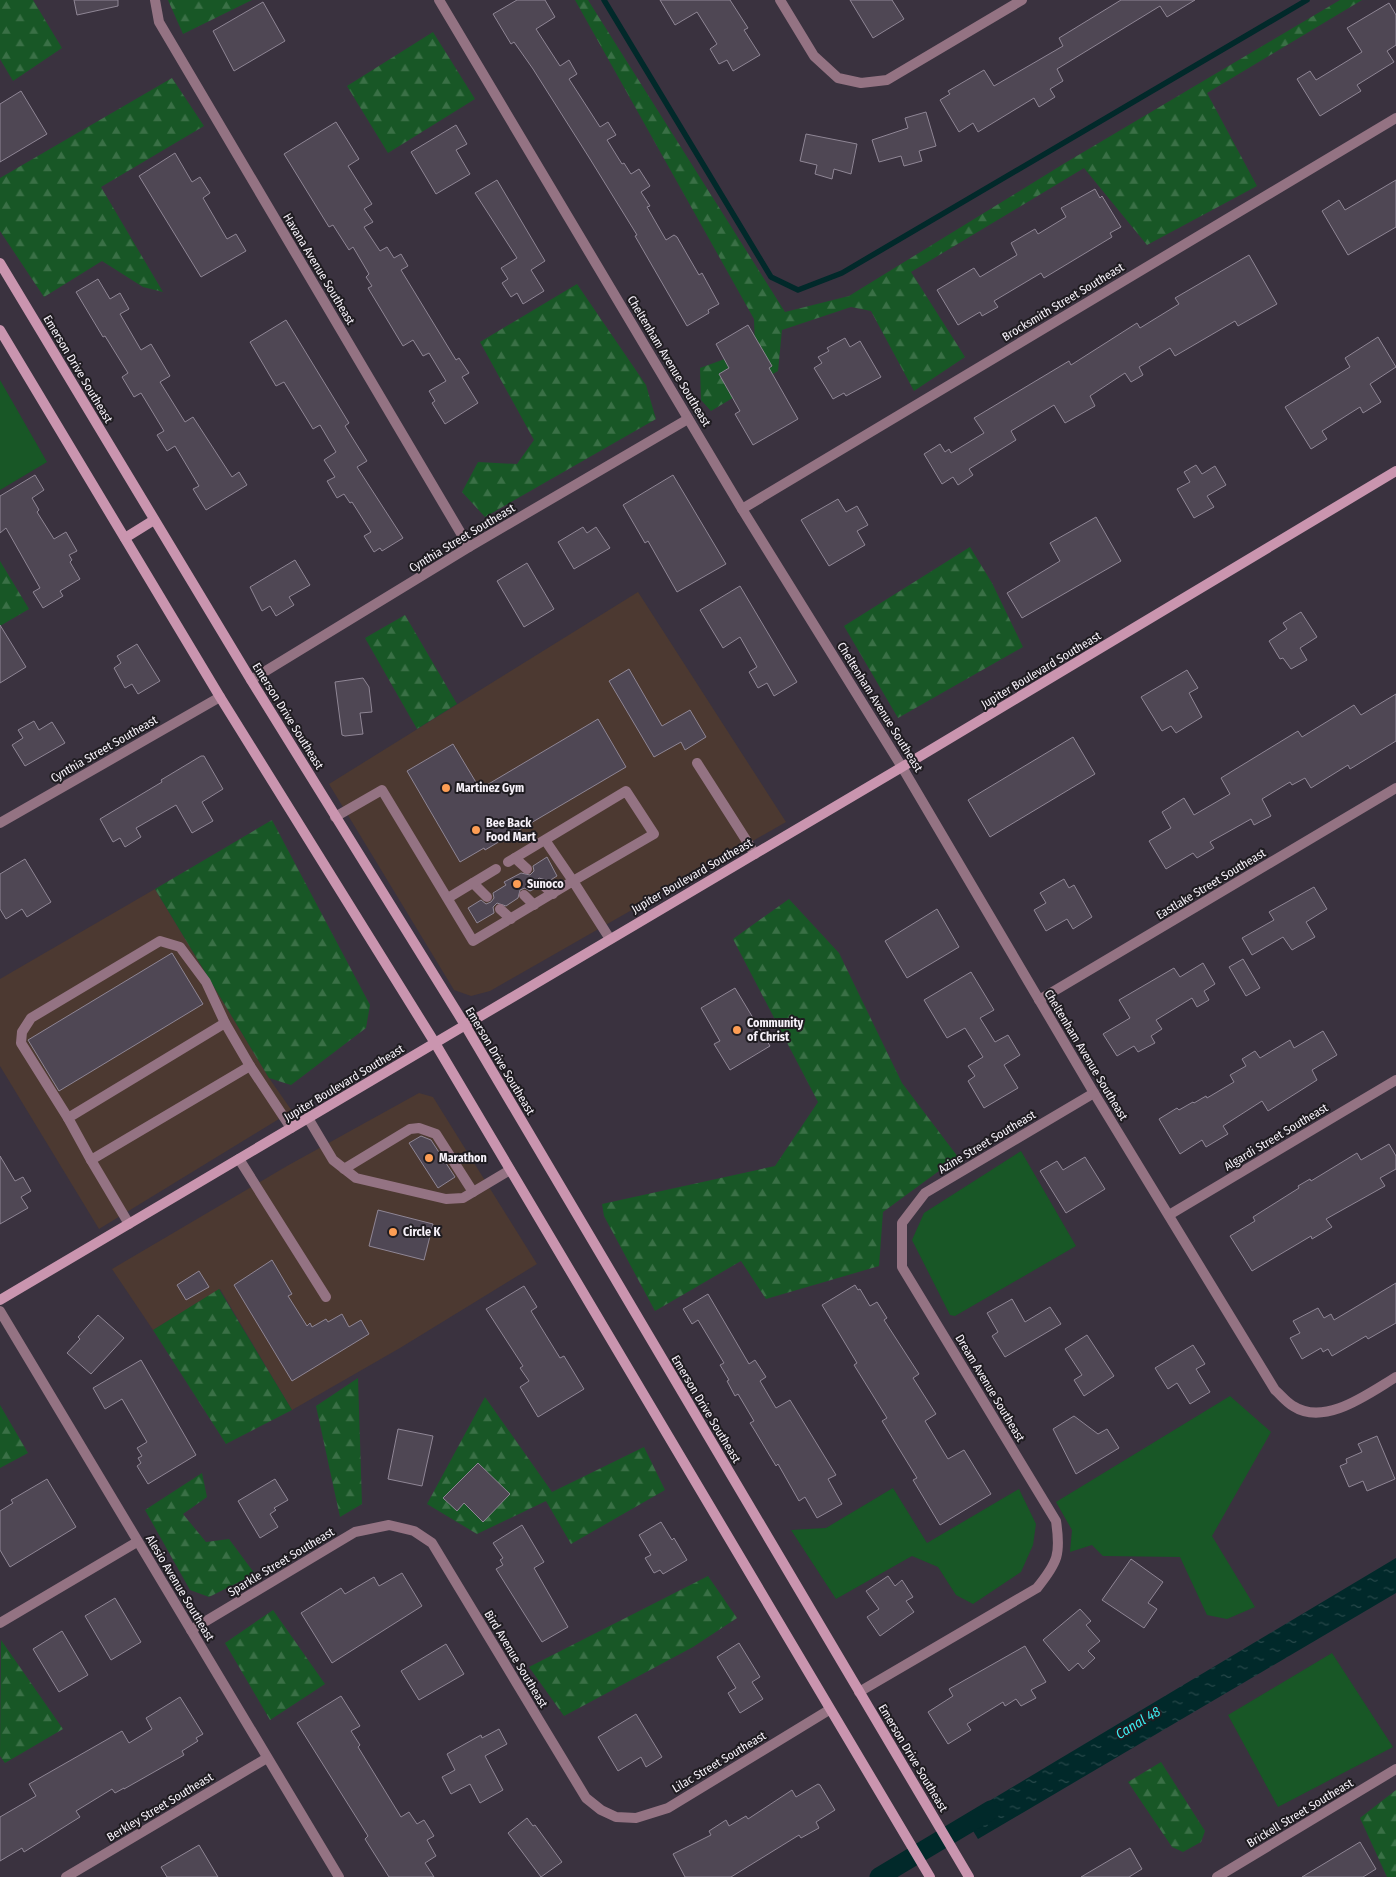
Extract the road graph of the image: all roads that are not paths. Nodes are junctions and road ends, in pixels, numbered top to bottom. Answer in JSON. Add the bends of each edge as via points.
{"nodes":[{"id":1,"x":155,"y":0,"type":"edge"},
{"id":2,"x":439,"y":0,"type":"edge"},
{"id":3,"x":780,"y":0,"type":"edge"},
{"id":4,"x":1022,"y":0,"type":"edge"},
{"id":5,"x":1396,"y":118,"type":"edge"},
{"id":6,"x":0,"y":263,"type":"edge"},
{"id":7,"x":0,"y":330,"type":"edge"},
{"id":8,"x":688,"y":419,"type":"junction"},
{"id":9,"x":1396,"y":472,"type":"edge"},
{"id":10,"x":742,"y":509,"type":"junction"},
{"id":11,"x":154,"y":520,"type":"junction"},
{"id":12,"x":125,"y":538,"type":"junction"},
{"id":13,"x":469,"y":547,"type":"junction"},
{"id":14,"x":251,"y":680,"type":"junction"},
{"id":15,"x":220,"y":697,"type":"junction"},
{"id":16,"x":697,"y":763,"type":"dead end"},
{"id":17,"x":902,"y":767,"type":"junction"},
{"id":18,"x":1396,"y":788,"type":"edge"},
{"id":19,"x":335,"y":817,"type":"junction"},
{"id":20,"x":0,"y":822,"type":"edge"},
{"id":21,"x":545,"y":840,"type":"junction"},
{"id":22,"x":755,"y":854,"type":"junction"},
{"id":23,"x":496,"y":869,"type":"dead end"},
{"id":24,"x":527,"y":869,"type":"dead end"},
{"id":25,"x":573,"y":881,"type":"junction"},
{"id":26,"x":473,"y":883,"type":"junction"},
{"id":27,"x":542,"y":884,"type":"dead end"},
{"id":28,"x":553,"y":894,"type":"junction"},
{"id":29,"x":524,"y":895,"type":"dead end"},
{"id":30,"x":487,"y":897,"type":"dead end"},
{"id":31,"x":448,"y":898,"type":"junction"},
{"id":32,"x":534,"y":905,"type":"junction"},
{"id":33,"x":500,"y":909,"type":"dead end"},
{"id":34,"x":511,"y":919,"type":"junction"},
{"id":35,"x":610,"y":939,"type":"junction"},
{"id":36,"x":1039,"y":1000,"type":"junction"},
{"id":37,"x":225,"y":1023,"type":"junction"},
{"id":38,"x":465,"y":1026,"type":"junction"},
{"id":39,"x":435,"y":1043,"type":"junction"},
{"id":40,"x":250,"y":1066,"type":"junction"},
{"id":41,"x":1396,"y":1080,"type":"edge"},
{"id":42,"x":1094,"y":1093,"type":"junction"},
{"id":43,"x":68,"y":1118,"type":"junction"},
{"id":44,"x":308,"y":1118,"type":"junction"},
{"id":45,"x":291,"y":1128,"type":"junction"},
{"id":46,"x":239,"y":1159,"type":"junction"},
{"id":47,"x":91,"y":1160,"type":"junction"},
{"id":48,"x":344,"y":1168,"type":"junction"},
{"id":49,"x":510,"y":1170,"type":"junction"},
{"id":50,"x":473,"y":1192,"type":"junction"},
{"id":51,"x":1169,"y":1215,"type":"junction"},
{"id":52,"x":902,"y":1223,"type":"joint"},
{"id":53,"x":129,"y":1224,"type":"junction"},
{"id":54,"x":326,"y":1297,"type":"dead end"},
{"id":55,"x":0,"y":1300,"type":"edge"},
{"id":56,"x":0,"y":1311,"type":"edge"},
{"id":57,"x":1396,"y":1377,"type":"edge"},
{"id":58,"x":389,"y":1526,"type":"joint"},
{"id":59,"x":137,"y":1542,"type":"junction"},
{"id":60,"x":0,"y":1623,"type":"edge"},
{"id":61,"x":191,"y":1630,"type":"junction"},
{"id":62,"x":859,"y":1692,"type":"junction"},
{"id":63,"x":829,"y":1710,"type":"junction"},
{"id":64,"x":267,"y":1758,"type":"junction"},
{"id":65,"x":1396,"y":1770,"type":"edge"},
{"id":66,"x":616,"y":1817,"type":"joint"},
{"id":67,"x":66,"y":1877,"type":"edge"},
{"id":68,"x":339,"y":1877,"type":"edge"},
{"id":69,"x":930,"y":1877,"type":"edge"},
{"id":70,"x":969,"y":1877,"type":"edge"},
{"id":71,"x":1217,"y":1877,"type":"edge"}],
"edges":[{"from":1,"to":13,"type":"street","name":"Havana Avenue Southeast","via":[[159,22]]},
{"from":2,"to":8,"type":"street","name":"Cheltenham Avenue Southeast"},
{"from":3,"to":4,"type":"street","via":[[814,56],[838,78],[861,83],[887,80]]},
{"from":5,"to":10,"type":"street","name":"Brocksmith Street Southeast"},
{"from":6,"to":11,"type":"street","name":"Emerson Drive Southeast"},
{"from":7,"to":12,"type":"street"},
{"from":8,"to":10,"type":"street","name":"Cheltenham Avenue Southeast"},
{"from":8,"to":13,"type":"street","name":"Cynthia Street Southeast"},
{"from":9,"to":17,"type":"street","name":"Jupiter Boulevard Southeast"},
{"from":10,"to":17,"type":"street","name":"Cheltenham Avenue Southeast"},
{"from":11,"to":12,"type":"street"},
{"from":11,"to":14,"type":"street","name":"Emerson Drive Southeast"},
{"from":12,"to":15,"type":"street"},
{"from":13,"to":14,"type":"street","name":"Cynthia Street Southeast"},
{"from":14,"to":19,"type":"street","name":"Emerson Drive Southeast"},
{"from":15,"to":20,"type":"street","name":"Cynthia Street Southeast"},
{"from":15,"to":39,"type":"street"},
{"from":16,"to":22,"type":"street"},
{"from":17,"to":22,"type":"street","name":"Jupiter Boulevard Southeast"},
{"from":17,"to":36,"type":"street","name":"Cheltenham Avenue Southeast"},
{"from":18,"to":36,"type":"street","name":"Eastlake Street Southeast"},
{"from":19,"to":31,"type":"street","via":[[382,790]]},
{"from":19,"to":38,"type":"street","name":"Emerson Drive Southeast"},
{"from":21,"to":24,"type":"street","via":[[511,860]]},
{"from":21,"to":25,"type":"street"},
{"from":21,"to":25,"type":"street","via":[[626,791],[654,834]]},
{"from":22,"to":35,"type":"street","name":"Jupiter Boulevard Southeast"},
{"from":23,"to":26,"type":"street"},
{"from":25,"to":28,"type":"street"},
{"from":25,"to":35,"type":"street"},
{"from":26,"to":30,"type":"street"},
{"from":26,"to":31,"type":"street"},
{"from":27,"to":28,"type":"street"},
{"from":28,"to":32,"type":"street"},
{"from":29,"to":32,"type":"street"},
{"from":31,"to":34,"type":"street","via":[[473,941]]},
{"from":32,"to":34,"type":"street"},
{"from":33,"to":34,"type":"street"},
{"from":35,"to":38,"type":"street","name":"Jupiter Boulevard Southeast"},
{"from":36,"to":42,"type":"street","name":"Cheltenham Avenue Southeast"},
{"from":37,"to":40,"type":"street"},
{"from":37,"to":43,"type":"street"},
{"from":37,"to":43,"type":"street","via":[[206,982],[180,947],[160,942],[31,1018],[22,1032],[21,1043]]},
{"from":38,"to":39,"type":"street","name":"Jupiter Boulevard Southeast"},
{"from":38,"to":62,"type":"street","name":"Emerson Drive Southeast"},
{"from":39,"to":44,"type":"street","name":"Jupiter Boulevard Southeast"},
{"from":39,"to":49,"type":"street"},
{"from":40,"to":45,"type":"street"},
{"from":40,"to":47,"type":"street"},
{"from":41,"to":51,"type":"street","name":"Algardi Street Southeast"},
{"from":42,"to":51,"type":"street","name":"Cheltenham Avenue Southeast"},
{"from":42,"to":52,"type":"street","name":"Azine Street Southeast","via":[[925,1193]]},
{"from":43,"to":47,"type":"street"},
{"from":44,"to":45,"type":"street","name":"Jupiter Boulevard Southeast"},
{"from":44,"to":48,"type":"street","via":[[333,1160]]},
{"from":45,"to":46,"type":"street","name":"Jupiter Boulevard Southeast"},
{"from":46,"to":53,"type":"street","name":"Jupiter Boulevard Southeast"},
{"from":46,"to":54,"type":"street"},
{"from":47,"to":53,"type":"street"},
{"from":48,"to":50,"type":"street","via":[[356,1178],[446,1199],[463,1198]]},
{"from":48,"to":50,"type":"street","via":[[410,1129],[418,1128],[436,1134]]},
{"from":49,"to":50,"type":"street"},
{"from":49,"to":63,"type":"street"},
{"from":51,"to":57,"type":"street","name":"Cheltenham Avenue Southeast","via":[[1275,1390],[1294,1407],[1311,1411],[1342,1409]]},
{"from":52,"to":62,"type":"street","name":"Dream Avenue Southeast","via":[[902,1267],[1056,1521],[1059,1542],[1054,1566],[1037,1588]]},
{"from":53,"to":55,"type":"street","name":"Jupiter Boulevard Southeast"},
{"from":56,"to":59,"type":"street","name":"Alesio Avenue Southeast"},
{"from":58,"to":61,"type":"street","name":"Sparkle Street Southeast","via":[[355,1532]]},
{"from":58,"to":66,"type":"street","name":"Bird Avenue Southeast","via":[[414,1530],[432,1543],[586,1797]]},
{"from":59,"to":60,"type":"street"},
{"from":59,"to":61,"type":"street","name":"Alesio Avenue Southeast"},
{"from":61,"to":64,"type":"street","name":"Alesio Avenue Southeast"},
{"from":62,"to":70,"type":"street","name":"Emerson Drive Southeast"},
{"from":63,"to":66,"type":"street","name":"Lilac Street Southeast","via":[[668,1808],[636,1818]]},
{"from":63,"to":69,"type":"street"},
{"from":64,"to":67,"type":"street","name":"Berkley Street Southeast"},
{"from":64,"to":68,"type":"street","name":"Alesio Avenue Southeast"},
{"from":65,"to":71,"type":"street","name":"Brickell Street Southeast"}]}
